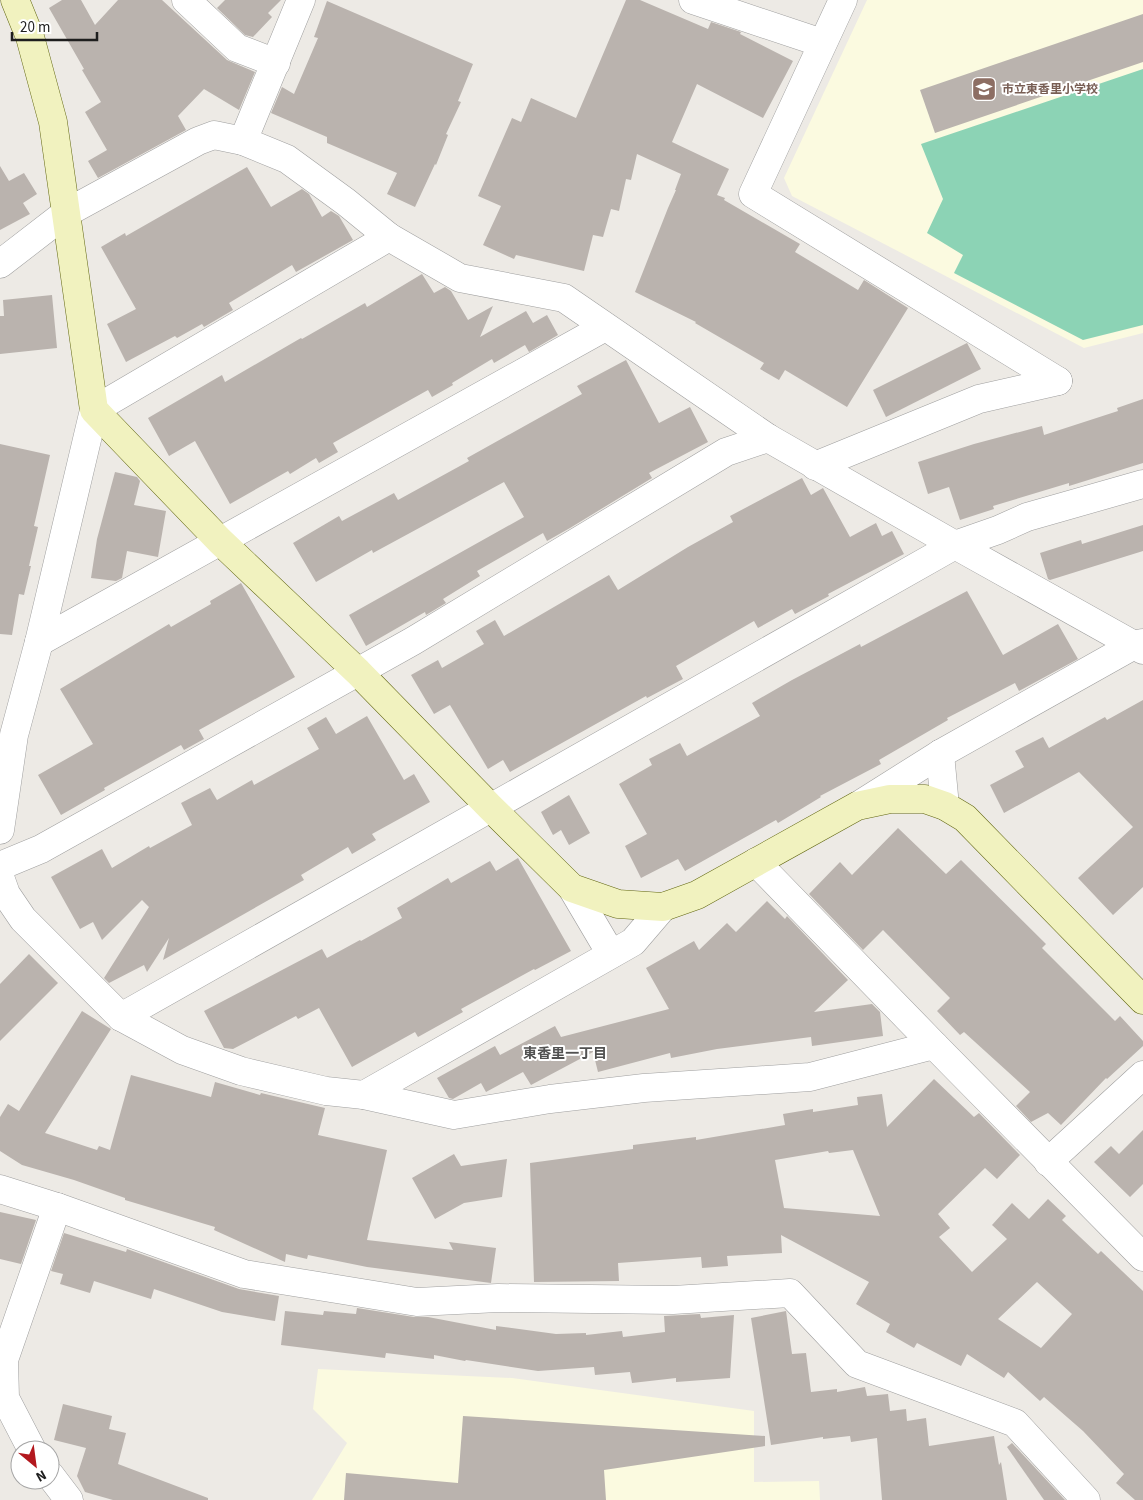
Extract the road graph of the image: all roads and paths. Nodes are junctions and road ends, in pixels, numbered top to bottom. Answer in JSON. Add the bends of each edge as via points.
{"nodes":[{"id":1,"x":15,"y":0,"type":"edge"},
{"id":2,"x":186,"y":0,"type":"edge"},
{"id":3,"x":301,"y":0,"type":"edge"},
{"id":4,"x":693,"y":0,"type":"edge"},
{"id":5,"x":843,"y":0,"type":"edge"},
{"id":6,"x":822,"y":43,"type":"junction"},
{"id":7,"x":276,"y":63,"type":"junction"},
{"id":8,"x":243,"y":141,"type":"junction"},
{"id":9,"x":66,"y":213,"type":"junction"},
{"id":10,"x":389,"y":237,"type":"junction"},
{"id":11,"x":0,"y":264,"type":"edge"},
{"id":12,"x":604,"y":327,"type":"junction"},
{"id":13,"x":94,"y":410,"type":"junction"},
{"id":14,"x":768,"y":438,"type":"junction"},
{"id":15,"x":815,"y":466,"type":"junction"},
{"id":16,"x":1143,"y":484,"type":"edge"},
{"id":17,"x":220,"y":541,"type":"junction"},
{"id":18,"x":954,"y":545,"type":"junction"},
{"id":19,"x":39,"y":642,"type":"junction"},
{"id":20,"x":1140,"y":646,"type":"edge"},
{"id":21,"x":358,"y":672,"type":"junction"},
{"id":22,"x":940,"y":754,"type":"junction"},
{"id":23,"x":857,"y":806,"type":"junction"},
{"id":24,"x":945,"y":806,"type":"junction"},
{"id":25,"x":490,"y":807,"type":"junction"},
{"id":26,"x":0,"y":830,"type":"edge"},
{"id":27,"x":756,"y":862,"type":"junction"},
{"id":28,"x":0,"y":866,"type":"edge"},
{"id":29,"x":0,"y":877,"type":"edge"},
{"id":30,"x":572,"y":888,"type":"junction"},
{"id":31,"x":663,"y":907,"type":"junction"},
{"id":32,"x":612,"y":954,"type":"junction"},
{"id":33,"x":1143,"y":1000,"type":"edge"},
{"id":34,"x":121,"y":1017,"type":"junction"},
{"id":35,"x":934,"y":1046,"type":"junction"},
{"id":36,"x":1143,"y":1075,"type":"edge"},
{"id":37,"x":364,"y":1095,"type":"junction"},
{"id":38,"x":1048,"y":1162,"type":"junction"},
{"id":39,"x":0,"y":1189,"type":"edge"},
{"id":40,"x":57,"y":1207,"type":"junction"},
{"id":41,"x":1143,"y":1257,"type":"edge"},
{"id":42,"x":27,"y":1440,"type":"edge"},
{"id":43,"x":60,"y":1488,"type":"edge"},
{"id":44,"x":69,"y":1500,"type":"edge"},
{"id":45,"x":1086,"y":1500,"type":"edge"}],
"edges":[{"from":1,"to":9,"type":"street","via":[[30,37],[53,122]]},
{"from":2,"to":7,"type":"street","via":[[237,48]]},
{"from":3,"to":7,"type":"street"},
{"from":4,"to":6,"type":"street"},
{"from":5,"to":6,"type":"street"},
{"from":6,"to":15,"type":"street","via":[[753,194],[1058,381],[979,399]]},
{"from":7,"to":8,"type":"street"},
{"from":8,"to":9,"type":"street","via":[[214,135],[198,141]]},
{"from":8,"to":10,"type":"street","via":[[287,159]]},
{"from":9,"to":11,"type":"street"},
{"from":9,"to":13,"type":"street"},
{"from":10,"to":12,"type":"street","via":[[460,278],[564,298]]},
{"from":10,"to":13,"type":"street"},
{"from":12,"to":14,"type":"street"},
{"from":12,"to":17,"type":"street"},
{"from":13,"to":17,"type":"street"},
{"from":13,"to":19,"type":"street"},
{"from":14,"to":15,"type":"street"},
{"from":14,"to":21,"type":"street","via":[[726,452]]},
{"from":15,"to":18,"type":"street"},
{"from":16,"to":18,"type":"street","via":[[1027,517]]},
{"from":17,"to":19,"type":"street"},
{"from":17,"to":21,"type":"street"},
{"from":18,"to":20,"type":"street"},
{"from":18,"to":25,"type":"street"},
{"from":19,"to":26,"type":"street","via":[[14,734]]},
{"from":20,"to":22,"type":"street"},
{"from":21,"to":25,"type":"street"},
{"from":21,"to":28,"type":"street","via":[[41,849]]},
{"from":22,"to":23,"type":"street"},
{"from":22,"to":24,"type":"street"},
{"from":23,"to":24,"type":"street","via":[[890,799],[925,799]]},
{"from":23,"to":27,"type":"street"},
{"from":24,"to":33,"type":"street","via":[[965,818]]},
{"from":25,"to":30,"type":"street"},
{"from":25,"to":34,"type":"street"},
{"from":27,"to":31,"type":"street","via":[[697,895]]},
{"from":27,"to":35,"type":"street"},
{"from":29,"to":34,"type":"street","via":[[6,894],[24,918]]},
{"from":30,"to":31,"type":"street","via":[[618,904]]},
{"from":30,"to":32,"type":"street"},
{"from":31,"to":32,"type":"street","via":[[633,942]]},
{"from":32,"to":37,"type":"street"},
{"from":34,"to":37,"type":"street","via":[[182,1050],[241,1071],[326,1091]]},
{"from":35,"to":37,"type":"street","via":[[810,1076],[635,1089],[454,1115]]},
{"from":35,"to":38,"type":"street"},
{"from":36,"to":38,"type":"street"},
{"from":38,"to":41,"type":"street"},
{"from":39,"to":40,"type":"street"},
{"from":40,"to":42,"type":"street","via":[[4,1360],[5,1398]]},
{"from":40,"to":45,"type":"street","via":[[244,1274],[417,1302],[498,1298],[673,1300],[790,1293],[857,1364],[1015,1423]]},
{"from":43,"to":44,"type":"street"}]}
